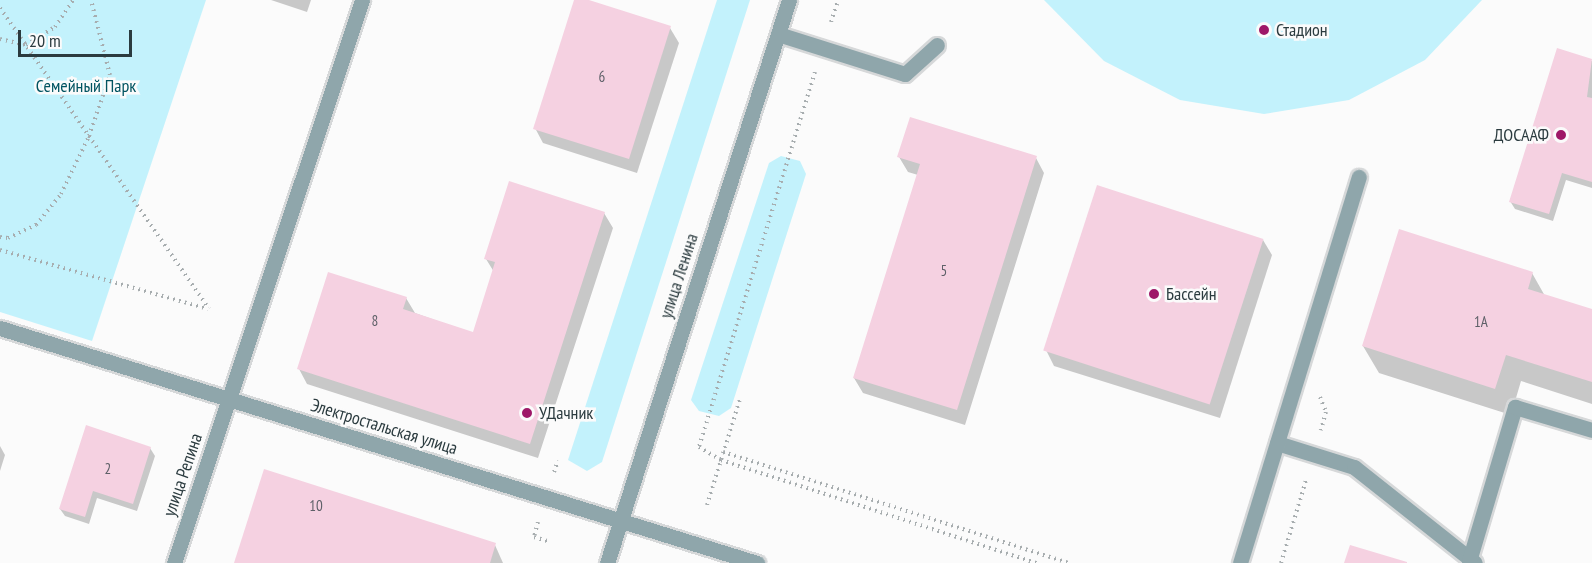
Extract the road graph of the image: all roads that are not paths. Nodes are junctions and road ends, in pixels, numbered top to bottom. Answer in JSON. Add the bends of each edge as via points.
{"nodes":[{"id":1,"x":362,"y":0,"type":"edge"},
{"id":2,"x":789,"y":0,"type":"edge"},
{"id":3,"x":778,"y":33,"type":"junction"},
{"id":4,"x":937,"y":45,"type":"dead end"},
{"id":5,"x":1359,"y":177,"type":"dead end"},
{"id":6,"x":0,"y":328,"type":"edge"},
{"id":7,"x":229,"y":399,"type":"junction"},
{"id":8,"x":1592,"y":430,"type":"edge"},
{"id":9,"x":1277,"y":443,"type":"junction"},
{"id":10,"x":621,"y":522,"type":"junction"},
{"id":11,"x":1472,"y":562,"type":"edge"},
{"id":12,"x":174,"y":563,"type":"edge"},
{"id":13,"x":607,"y":563,"type":"edge"},
{"id":14,"x":757,"y":563,"type":"edge"},
{"id":15,"x":1240,"y":563,"type":"edge"}],
"edges":[{"from":1,"to":7,"type":"street","name":"улица Репина"},
{"from":2,"to":3,"type":"street","name":"улица Ленина"},
{"from":3,"to":4,"type":"street","via":[[905,74]]},
{"from":3,"to":10,"type":"street","name":"улица Ленина"},
{"from":5,"to":9,"type":"street"},
{"from":6,"to":7,"type":"street","name":"Электростальская улица"},
{"from":7,"to":10,"type":"street","name":"Электростальская улица"},
{"from":7,"to":12,"type":"street","name":"улица Репина"},
{"from":8,"to":11,"type":"street","via":[[1515,407]]},
{"from":9,"to":11,"type":"street","via":[[1354,467]]},
{"from":9,"to":15,"type":"street"},
{"from":10,"to":13,"type":"street","name":"улица Ленина"},
{"from":10,"to":14,"type":"street","name":"Электростальская улица"}]}
